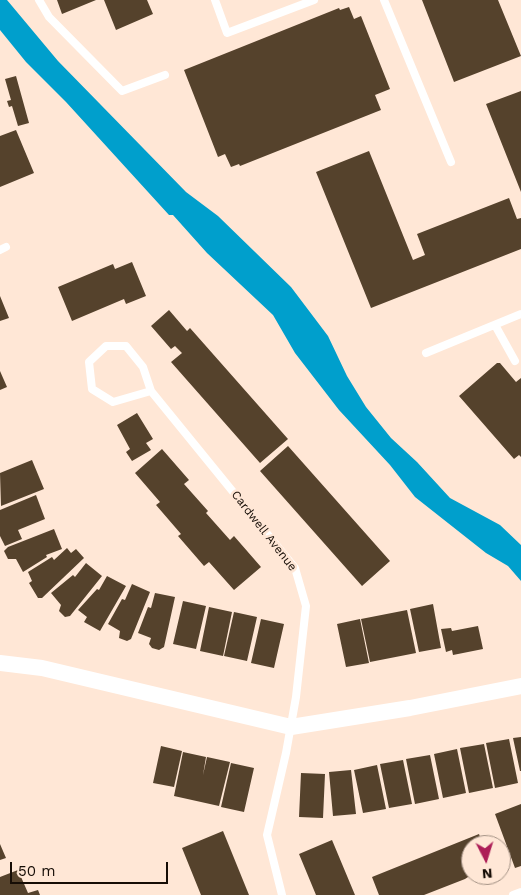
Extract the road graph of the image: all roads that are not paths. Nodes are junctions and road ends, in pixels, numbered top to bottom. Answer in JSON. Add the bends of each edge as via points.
{"nodes":[{"id":1,"x":39,"y":0,"type":"edge"},
{"id":2,"x":215,"y":0,"type":"edge"},
{"id":3,"x":314,"y":0,"type":"edge"},
{"id":4,"x":384,"y":0,"type":"edge"},
{"id":5,"x":165,"y":75,"type":"dead end"},
{"id":6,"x":450,"y":162,"type":"dead end"},
{"id":7,"x":521,"y":314,"type":"edge"},
{"id":8,"x":496,"y":325,"type":"junction"},
{"id":9,"x":426,"y":353,"type":"dead end"},
{"id":10,"x":515,"y":361,"type":"dead end"},
{"id":11,"x":151,"y":391,"type":"junction"},
{"id":12,"x":0,"y":663,"type":"edge"},
{"id":13,"x":521,"y":686,"type":"edge"},
{"id":14,"x":291,"y":727,"type":"junction"},
{"id":15,"x":521,"y":892,"type":"edge"},
{"id":16,"x":282,"y":895,"type":"edge"},
{"id":17,"x":513,"y":895,"type":"edge"}],
"edges":[{"from":1,"to":5,"type":"lane","via":[[49,17],[122,91]]},
{"from":2,"to":3,"type":"lane","via":[[227,33]]},
{"from":4,"to":6,"type":"lane"},
{"from":7,"to":8,"type":"lane"},
{"from":8,"to":9,"type":"lane"},
{"from":8,"to":10,"type":"lane"},
{"from":11,"to":11,"type":"lane","name":"Cardwell Avenue","via":[[112,402],[92,389],[89,362],[106,346],[126,346],[143,367]]},
{"from":11,"to":14,"type":"lane","name":"Cardwell Avenue","via":[[295,568],[306,606]]},
{"from":12,"to":14,"type":"street","via":[[42,668]]},
{"from":13,"to":14,"type":"street"},
{"from":14,"to":16,"type":"lane","name":"Cardwell Avenue","via":[[268,835]]},
{"from":15,"to":17,"type":"lane"}]}
